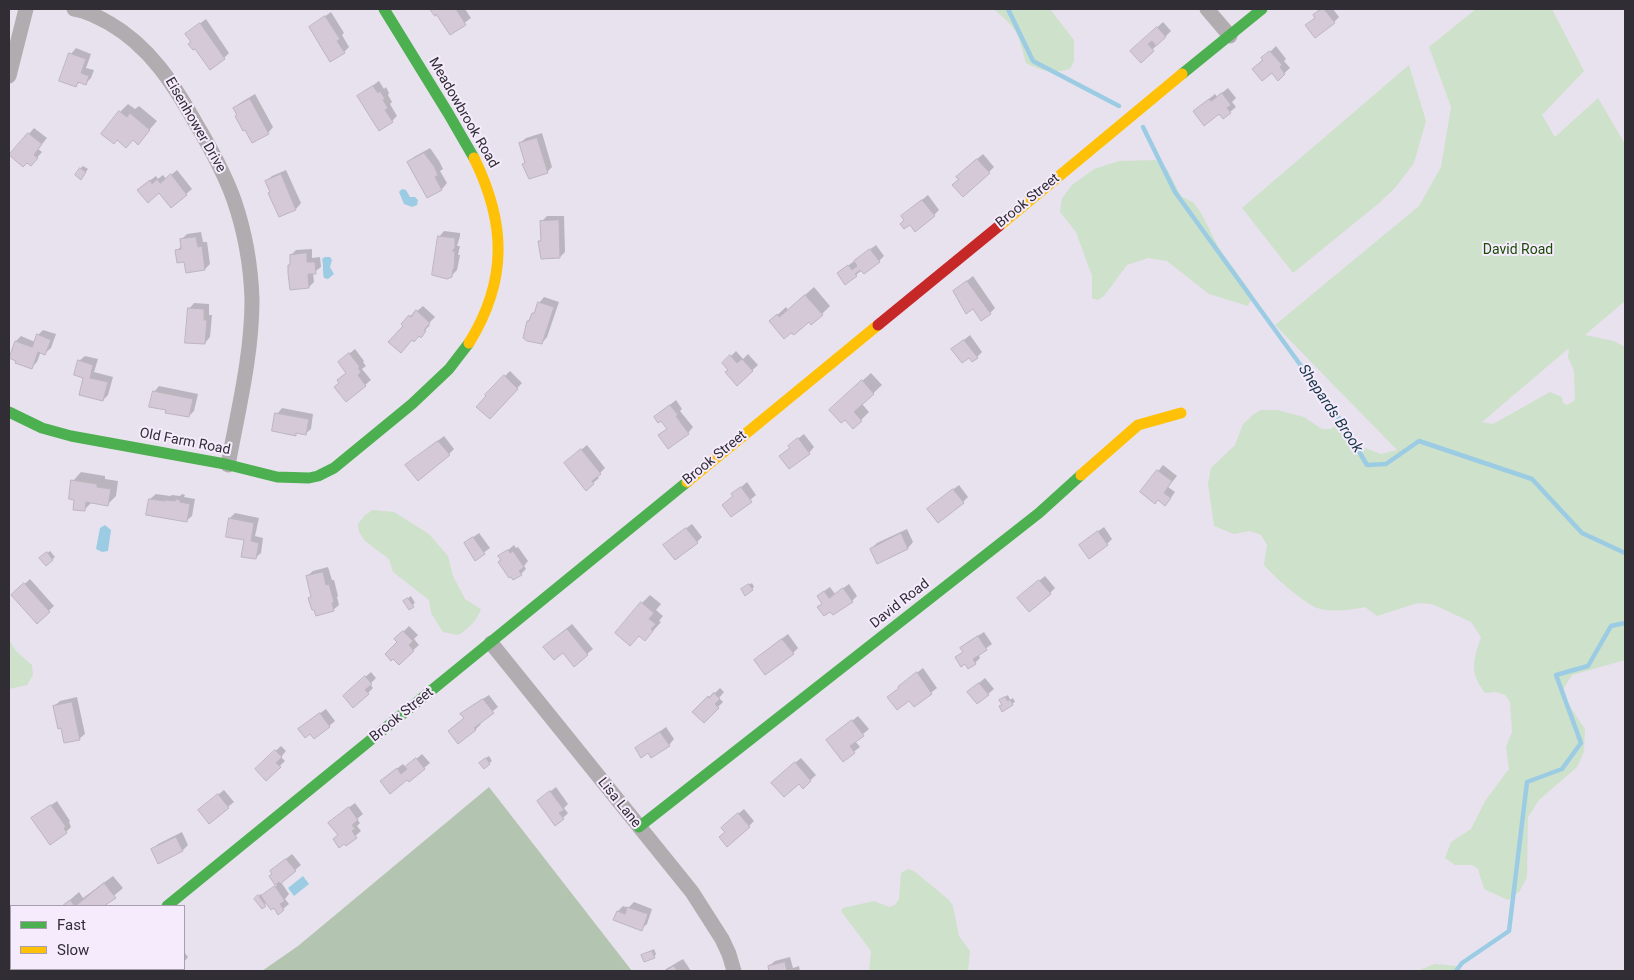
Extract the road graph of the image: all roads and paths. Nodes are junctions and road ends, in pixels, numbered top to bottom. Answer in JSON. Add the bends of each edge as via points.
{"nodes":[{"id":1,"x":26,"y":9,"type":"edge"},
{"id":2,"x":74,"y":9,"type":"edge"},
{"id":3,"x":384,"y":9,"type":"edge"},
{"id":4,"x":1207,"y":9,"type":"edge"},
{"id":5,"x":1262,"y":9,"type":"edge"},
{"id":6,"x":1230,"y":36,"type":"junction"},
{"id":7,"x":9,"y":76,"type":"edge"},
{"id":8,"x":9,"y":412,"type":"edge"},
{"id":9,"x":1181,"y":413,"type":"dead end"},
{"id":10,"x":353,"y":452,"type":"joint"},
{"id":11,"x":228,"y":464,"type":"junction"},
{"id":12,"x":491,"y":642,"type":"junction"},
{"id":13,"x":639,"y":827,"type":"junction"},
{"id":14,"x":168,"y":905,"type":"edge"},
{"id":15,"x":734,"y":971,"type":"edge"}],
"edges":[{"from":1,"to":7,"type":"street"},
{"from":2,"to":11,"type":"street","name":"Eisenhower Drive","via":[[99,18],[131,37],[147,52],[173,86],[208,144],[234,201],[247,249],[252,299],[248,349]]},
{"from":3,"to":10,"type":"street","name":"Meadowbrook Road","via":[[478,165],[488,187],[496,222],[499,260],[488,306],[464,353],[434,385]]},
{"from":4,"to":6,"type":"street"},
{"from":5,"to":6,"type":"street","name":"Brook Street"},
{"from":6,"to":12,"type":"street","name":"Brook Street"},
{"from":8,"to":11,"type":"street","name":"Old Farm Road","via":[[33,425],[73,436]]},
{"from":9,"to":13,"type":"street","name":"David Road","via":[[1138,425],[1039,513]]},
{"from":10,"to":11,"type":"street","name":"Old Farm Road","via":[[331,470],[311,478],[276,477]]},
{"from":12,"to":13,"type":"street","name":"Lisa Lane"},
{"from":12,"to":14,"type":"street","name":"Brook Street"},
{"from":13,"to":15,"type":"street","name":"Lisa Lane","via":[[692,892],[722,939]]}]}
